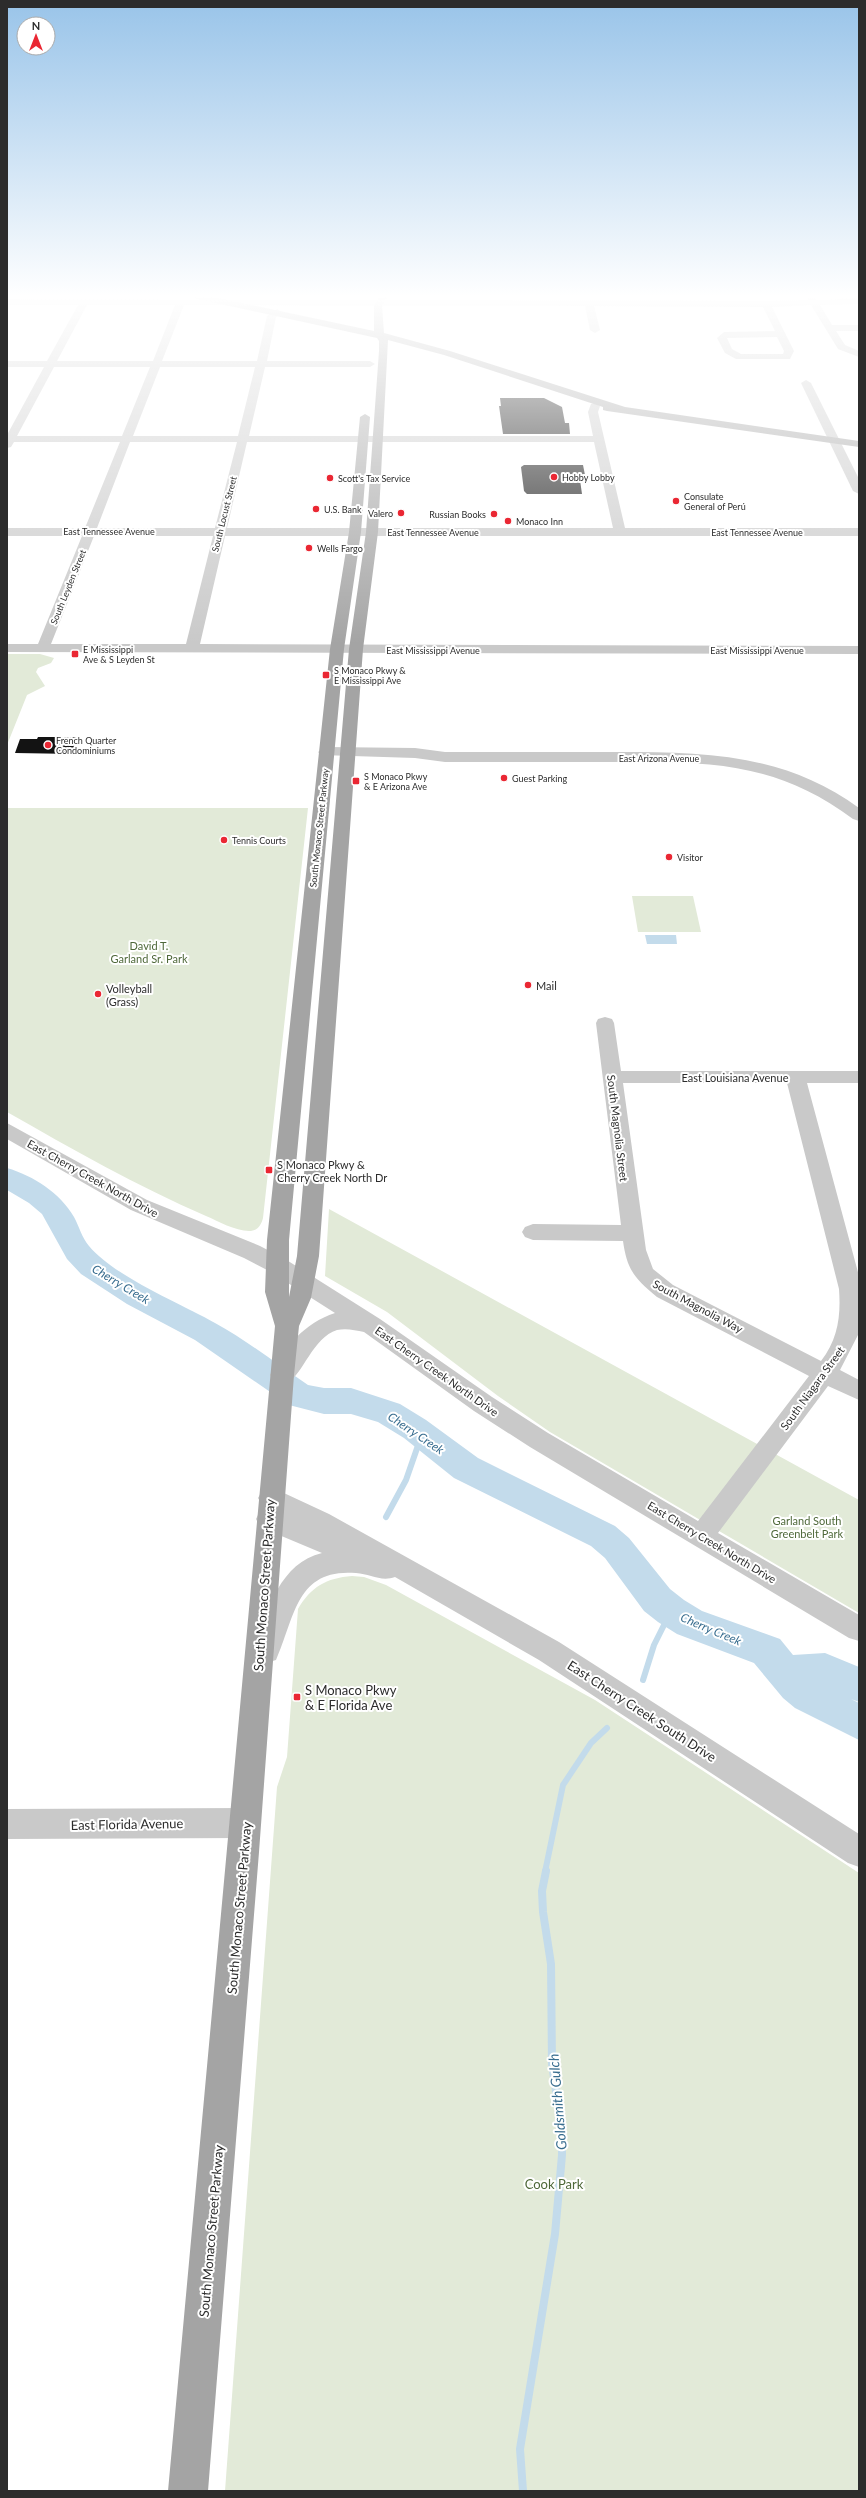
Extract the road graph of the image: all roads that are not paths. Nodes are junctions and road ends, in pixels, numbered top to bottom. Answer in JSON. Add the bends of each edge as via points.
{"nodes":[{"id":1,"x":24,"y":412,"type":"edge"},
{"id":2,"x":137,"y":412,"type":"edge"},
{"id":3,"x":249,"y":412,"type":"edge"},
{"id":4,"x":366,"y":412,"type":"edge"},
{"id":5,"x":381,"y":412,"type":"edge"},
{"id":6,"x":592,"y":412,"type":"edge"},
{"id":7,"x":639,"y":412,"type":"edge"},
{"id":8,"x":820,"y":412,"type":"edge"},
{"id":9,"x":126,"y":438,"type":"junction"},
{"id":10,"x":243,"y":438,"type":"junction"},
{"id":11,"x":363,"y":438,"type":"junction"},
{"id":12,"x":379,"y":439,"type":"junction"},
{"id":13,"x":599,"y":439,"type":"junction"},
{"id":14,"x":834,"y":440,"type":"junction"},
{"id":15,"x":8,"y":441,"type":"edge"},
{"id":16,"x":859,"y":444,"type":"edge"},
{"id":17,"x":859,"y":491,"type":"edge"},
{"id":18,"x":7,"y":532,"type":"edge"},
{"id":19,"x":90,"y":532,"type":"junction"},
{"id":20,"x":220,"y":532,"type":"junction"},
{"id":21,"x":355,"y":532,"type":"junction"},
{"id":22,"x":372,"y":532,"type":"junction"},
{"id":23,"x":620,"y":532,"type":"junction"},
{"id":24,"x":859,"y":532,"type":"edge"},
{"id":25,"x":7,"y":648,"type":"edge"},
{"id":26,"x":43,"y":648,"type":"junction"},
{"id":27,"x":192,"y":648,"type":"junction"},
{"id":28,"x":337,"y":649,"type":"junction"},
{"id":29,"x":356,"y":649,"type":"junction"},
{"id":30,"x":859,"y":650,"type":"edge"},
{"id":31,"x":326,"y":756,"type":"junction"},
{"id":32,"x":347,"y":757,"type":"junction"},
{"id":33,"x":859,"y":816,"type":"edge"},
{"id":34,"x":605,"y":1023,"type":"dead end"},
{"id":35,"x":612,"y":1077,"type":"junction"},
{"id":36,"x":795,"y":1077,"type":"junction"},
{"id":37,"x":859,"y":1077,"type":"edge"},
{"id":38,"x":7,"y":1130,"type":"edge"},
{"id":39,"x":533,"y":1232,"type":"dead end"},
{"id":40,"x":631,"y":1233,"type":"junction"},
{"id":41,"x":277,"y":1265,"type":"junction"},
{"id":42,"x":304,"y":1283,"type":"junction"},
{"id":43,"x":372,"y":1325,"type":"junction"},
{"id":44,"x":287,"y":1326,"type":"junction"},
{"id":45,"x":826,"y":1373,"type":"junction"},
{"id":46,"x":282,"y":1375,"type":"junction"},
{"id":47,"x":859,"y":1391,"type":"edge"},
{"id":48,"x":270,"y":1509,"type":"junction"},
{"id":49,"x":701,"y":1536,"type":"junction"},
{"id":50,"x":419,"y":1580,"type":"junction"},
{"id":51,"x":859,"y":1629,"type":"edge"},
{"id":52,"x":257,"y":1676,"type":"junction"},
{"id":53,"x":246,"y":1823,"type":"junction"},
{"id":54,"x":7,"y":1824,"type":"edge"},
{"id":55,"x":859,"y":1852,"type":"edge"},
{"id":56,"x":188,"y":2491,"type":"edge"}],
"edges":[{"from":1,"to":15,"type":"street"},
{"from":2,"to":9,"type":"street","name":"South Leyden Street"},
{"from":3,"to":10,"type":"street","name":"South Locust Street"},
{"from":4,"to":11,"type":"main road","name":"South Monaco Street Parkway"},
{"from":5,"to":12,"type":"main road","name":"South Monaco Street Parkway"},
{"from":6,"to":13,"type":"street"},
{"from":7,"to":14,"type":"main road"},
{"from":8,"to":14,"type":"street"},
{"from":9,"to":10,"type":"street"},
{"from":9,"to":15,"type":"street"},
{"from":9,"to":19,"type":"street","name":"South Leyden Street"},
{"from":10,"to":11,"type":"street"},
{"from":10,"to":20,"type":"street","name":"South Locust Street"},
{"from":11,"to":12,"type":"street"},
{"from":11,"to":21,"type":"main road","name":"South Monaco Street Parkway"},
{"from":12,"to":13,"type":"street"},
{"from":12,"to":22,"type":"main road","name":"South Monaco Street Parkway"},
{"from":13,"to":23,"type":"street"},
{"from":14,"to":16,"type":"main road"},
{"from":14,"to":17,"type":"street"},
{"from":18,"to":19,"type":"street","name":"East Tennessee Avenue"},
{"from":19,"to":20,"type":"street","name":"East Tennessee Avenue"},
{"from":19,"to":26,"type":"street","name":"South Leyden Street"},
{"from":20,"to":21,"type":"street","name":"East Tennessee Avenue"},
{"from":20,"to":27,"type":"street","name":"South Locust Street"},
{"from":21,"to":22,"type":"street","name":"East Tennessee Avenue"},
{"from":21,"to":28,"type":"main road","name":"South Monaco Street Parkway"},
{"from":22,"to":23,"type":"street","name":"East Tennessee Avenue"},
{"from":22,"to":29,"type":"main road","name":"South Monaco Street Parkway"},
{"from":23,"to":24,"type":"street","name":"East Tennessee Avenue"},
{"from":25,"to":26,"type":"street","name":"East Mississippi Avenue"},
{"from":26,"to":27,"type":"street","name":"East Mississippi Avenue"},
{"from":27,"to":28,"type":"street","name":"East Mississippi Avenue"},
{"from":28,"to":29,"type":"street","name":"East Mississippi Avenue"},
{"from":28,"to":31,"type":"main road","name":"South Monaco Street Parkway"},
{"from":29,"to":30,"type":"street","name":"East Mississippi Avenue"},
{"from":29,"to":32,"type":"main road","name":"South Monaco Street Parkway"},
{"from":31,"to":32,"type":"street","name":"East Arizona Avenue"},
{"from":31,"to":41,"type":"main road","name":"South Monaco Street Parkway"},
{"from":32,"to":33,"type":"street","name":"East Arizona Avenue","via":[[414,762],[445,757],[683,757],[724,760],[763,768],[803,781],[834,797]]},
{"from":32,"to":42,"type":"main road","name":"South Monaco Street Parkway"},
{"from":34,"to":35,"type":"street","name":"South Magnolia Street"},
{"from":35,"to":36,"type":"street","name":"East Louisiana Avenue"},
{"from":35,"to":40,"type":"street","name":"South Magnolia Street"},
{"from":36,"to":37,"type":"street","name":"East Louisiana Avenue"},
{"from":36,"to":45,"type":"street","name":"South Niagara Street","via":[[852,1298],[848,1336]]},
{"from":38,"to":41,"type":"street","name":"East Cherry Creek North Drive","via":[[134,1202]]},
{"from":39,"to":40,"type":"street"},
{"from":40,"to":45,"type":"street","name":"South Magnolia Way","via":[[643,1273],[656,1285]]},
{"from":41,"to":42,"type":"street","name":"East Cherry Creek North Drive"},
{"from":41,"to":44,"type":"main road","name":"South Monaco Street Parkway","via":[[276,1292]]},
{"from":42,"to":43,"type":"street","name":"East Cherry Creek North Drive"},
{"from":42,"to":44,"type":"main road","name":"South Monaco Street Parkway"},
{"from":43,"to":46,"type":"street","via":[[358,1321],[333,1322],[321,1326],[310,1336]]},
{"from":43,"to":49,"type":"street","name":"East Cherry Creek North Drive","via":[[526,1432]]},
{"from":44,"to":46,"type":"main road","name":"South Monaco Street Parkway"},
{"from":45,"to":47,"type":"street","name":"South Magnolia Way"},
{"from":45,"to":49,"type":"street","name":"South Niagara Street"},
{"from":46,"to":48,"type":"main road","name":"South Monaco Street Parkway"},
{"from":48,"to":50,"type":"street","name":"East Cherry Creek South Drive"},
{"from":48,"to":52,"type":"main road","name":"South Monaco Street Parkway"},
{"from":49,"to":51,"type":"street","name":"East Cherry Creek North Drive"},
{"from":50,"to":52,"type":"street","via":[[358,1562],[335,1560],[314,1565],[301,1575],[287,1596]]},
{"from":50,"to":55,"type":"street","name":"East Cherry Creek South Drive","via":[[506,1627],[602,1684]]},
{"from":52,"to":53,"type":"main road","name":"South Monaco Street Parkway"},
{"from":53,"to":54,"type":"street","name":"East Florida Avenue"},
{"from":53,"to":56,"type":"main road","name":"South Monaco Street Parkway"}]}
